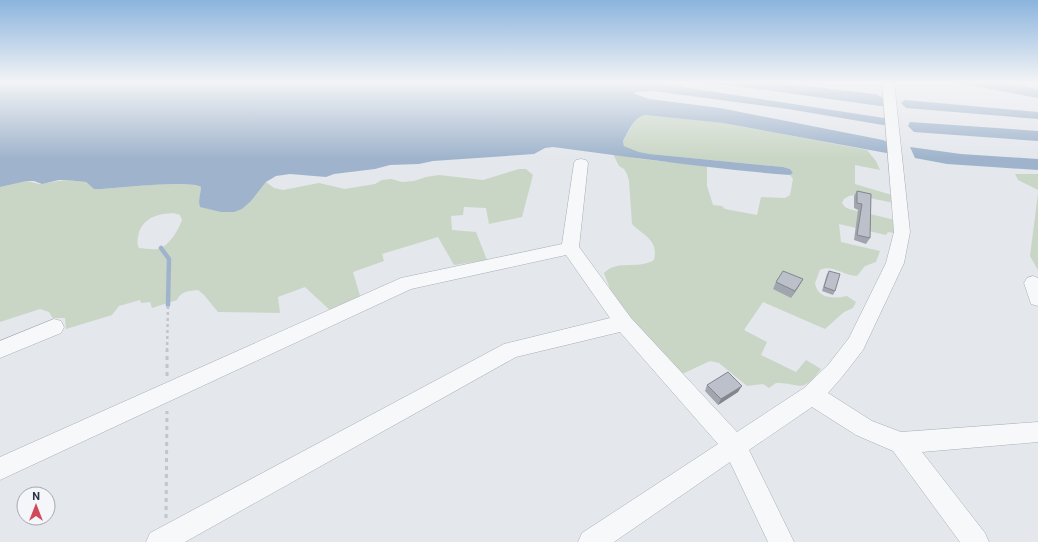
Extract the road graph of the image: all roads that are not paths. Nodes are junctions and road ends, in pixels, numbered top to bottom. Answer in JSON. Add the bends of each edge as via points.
{"nodes":[{"id":1,"x":890,"y":107,"type":"edge"},
{"id":2,"x":581,"y":164,"type":"dead end"},
{"id":3,"x":570,"y":248,"type":"junction"},
{"id":4,"x":624,"y":323,"type":"junction"},
{"id":5,"x":54,"y":327,"type":"dead end"},
{"id":6,"x":0,"y":350,"type":"edge"},
{"id":7,"x":812,"y":395,"type":"junction"},
{"id":8,"x":1038,"y":432,"type":"edge"},
{"id":9,"x":901,"y":443,"type":"junction"},
{"id":10,"x":735,"y":447,"type":"junction"},
{"id":11,"x":0,"y":469,"type":"edge"},
{"id":12,"x":603,"y":538,"type":"edge"},
{"id":13,"x":164,"y":541,"type":"edge"},
{"id":14,"x":781,"y":542,"type":"edge"},
{"id":15,"x":976,"y":542,"type":"edge"}],
"edges":[{"from":1,"to":7,"type":"street","via":[[902,232],[899,249],[895,263],[856,344]]},
{"from":2,"to":3,"type":"street"},
{"from":3,"to":4,"type":"street"},
{"from":3,"to":11,"type":"street","via":[[407,283]]},
{"from":4,"to":10,"type":"street"},
{"from":4,"to":13,"type":"street","via":[[511,350]]},
{"from":5,"to":6,"type":"street"},
{"from":7,"to":9,"type":"street","via":[[864,428]]},
{"from":7,"to":10,"type":"street"},
{"from":8,"to":9,"type":"street"},
{"from":9,"to":15,"type":"street"},
{"from":10,"to":12,"type":"street"},
{"from":10,"to":14,"type":"street"}]}
